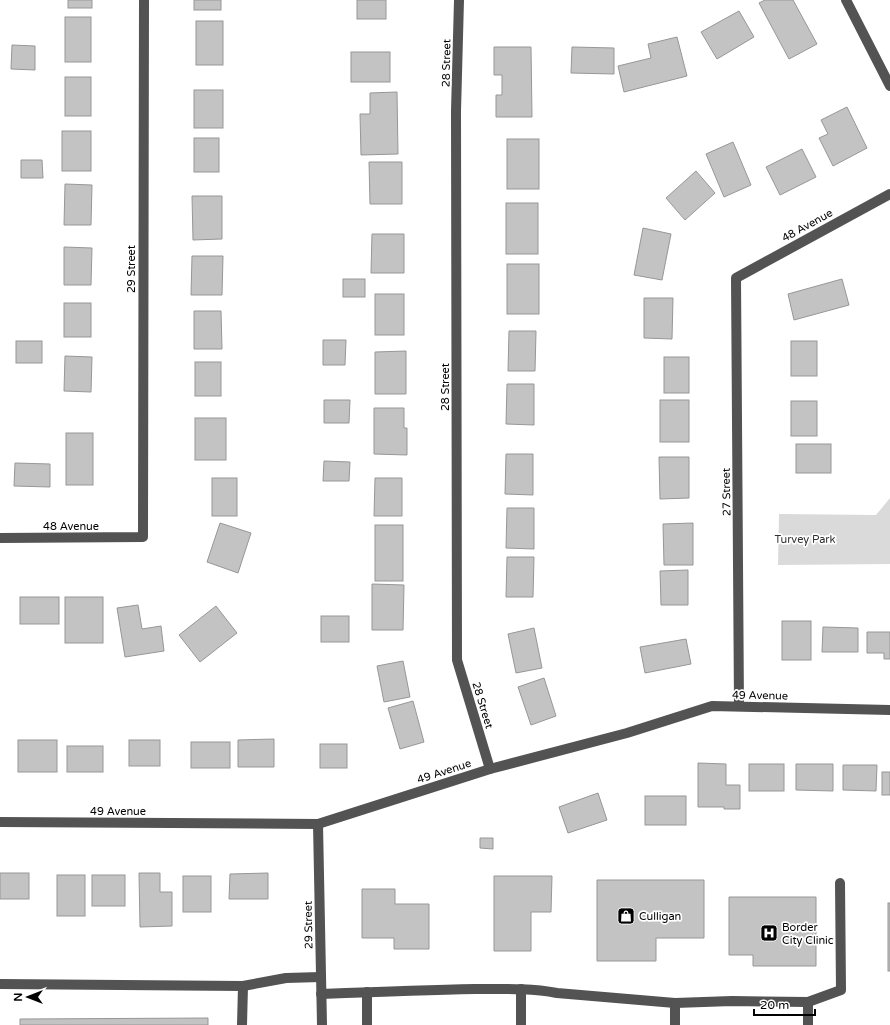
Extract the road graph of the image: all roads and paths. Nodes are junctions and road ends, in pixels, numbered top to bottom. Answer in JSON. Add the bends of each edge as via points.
{"nodes":[{"id":1,"x":144,"y":0,"type":"edge"},
{"id":2,"x":459,"y":0,"type":"edge"},
{"id":3,"x":846,"y":0,"type":"edge"},
{"id":4,"x":890,"y":86,"type":"edge"},
{"id":5,"x":890,"y":194,"type":"edge"},
{"id":6,"x":736,"y":278,"type":"joint"},
{"id":7,"x":143,"y":537,"type":"joint"},
{"id":8,"x":0,"y":538,"type":"edge"},
{"id":9,"x":739,"y":706,"type":"junction"},
{"id":10,"x":890,"y":710,"type":"edge"},
{"id":11,"x":490,"y":769,"type":"junction"},
{"id":12,"x":0,"y":822,"type":"edge"},
{"id":13,"x":318,"y":824,"type":"junction"},
{"id":14,"x":840,"y":883,"type":"dead end"},
{"id":15,"x":321,"y":977,"type":"junction"},
{"id":16,"x":0,"y":984,"type":"edge"},
{"id":17,"x":242,"y":986,"type":"junction"},
{"id":18,"x":521,"y":989,"type":"junction"},
{"id":19,"x":366,"y":992,"type":"junction"},
{"id":20,"x":321,"y":994,"type":"junction"},
{"id":21,"x":808,"y":1002,"type":"junction"},
{"id":22,"x":675,"y":1003,"type":"junction"},
{"id":23,"x":242,"y":1025,"type":"edge"},
{"id":24,"x":322,"y":1025,"type":"edge"},
{"id":25,"x":366,"y":1025,"type":"edge"},
{"id":26,"x":521,"y":1025,"type":"edge"},
{"id":27,"x":675,"y":1025,"type":"edge"},
{"id":28,"x":808,"y":1025,"type":"edge"}],
"edges":[{"from":1,"to":7,"type":"street","name":"29 Street"},
{"from":2,"to":11,"type":"street","name":"28 Street","via":[[456,111],[457,660]]},
{"from":3,"to":4,"type":"street"},
{"from":5,"to":6,"type":"street","name":"48 Avenue"},
{"from":6,"to":9,"type":"street","name":"27 Street"},
{"from":7,"to":8,"type":"street","name":"48 Avenue"},
{"from":9,"to":10,"type":"street","name":"49 Avenue"},
{"from":9,"to":11,"type":"street","name":"49 Avenue","via":[[712,706],[627,733]]},
{"from":11,"to":13,"type":"street","name":"49 Avenue"},
{"from":12,"to":13,"type":"street","name":"49 Avenue"},
{"from":13,"to":15,"type":"street","name":"29 Street"},
{"from":14,"to":21,"type":"street","via":[[841,990]]},
{"from":15,"to":17,"type":"street","via":[[286,978]]},
{"from":15,"to":20,"type":"street","name":"29 Street"},
{"from":16,"to":17,"type":"street"},
{"from":17,"to":23,"type":"street"},
{"from":18,"to":19,"type":"street"},
{"from":18,"to":22,"type":"street"},
{"from":18,"to":26,"type":"street"},
{"from":19,"to":20,"type":"street"},
{"from":19,"to":25,"type":"street"},
{"from":20,"to":24,"type":"street","name":"29 Street"},
{"from":21,"to":22,"type":"street"},
{"from":21,"to":28,"type":"street"},
{"from":22,"to":27,"type":"street"}]}
